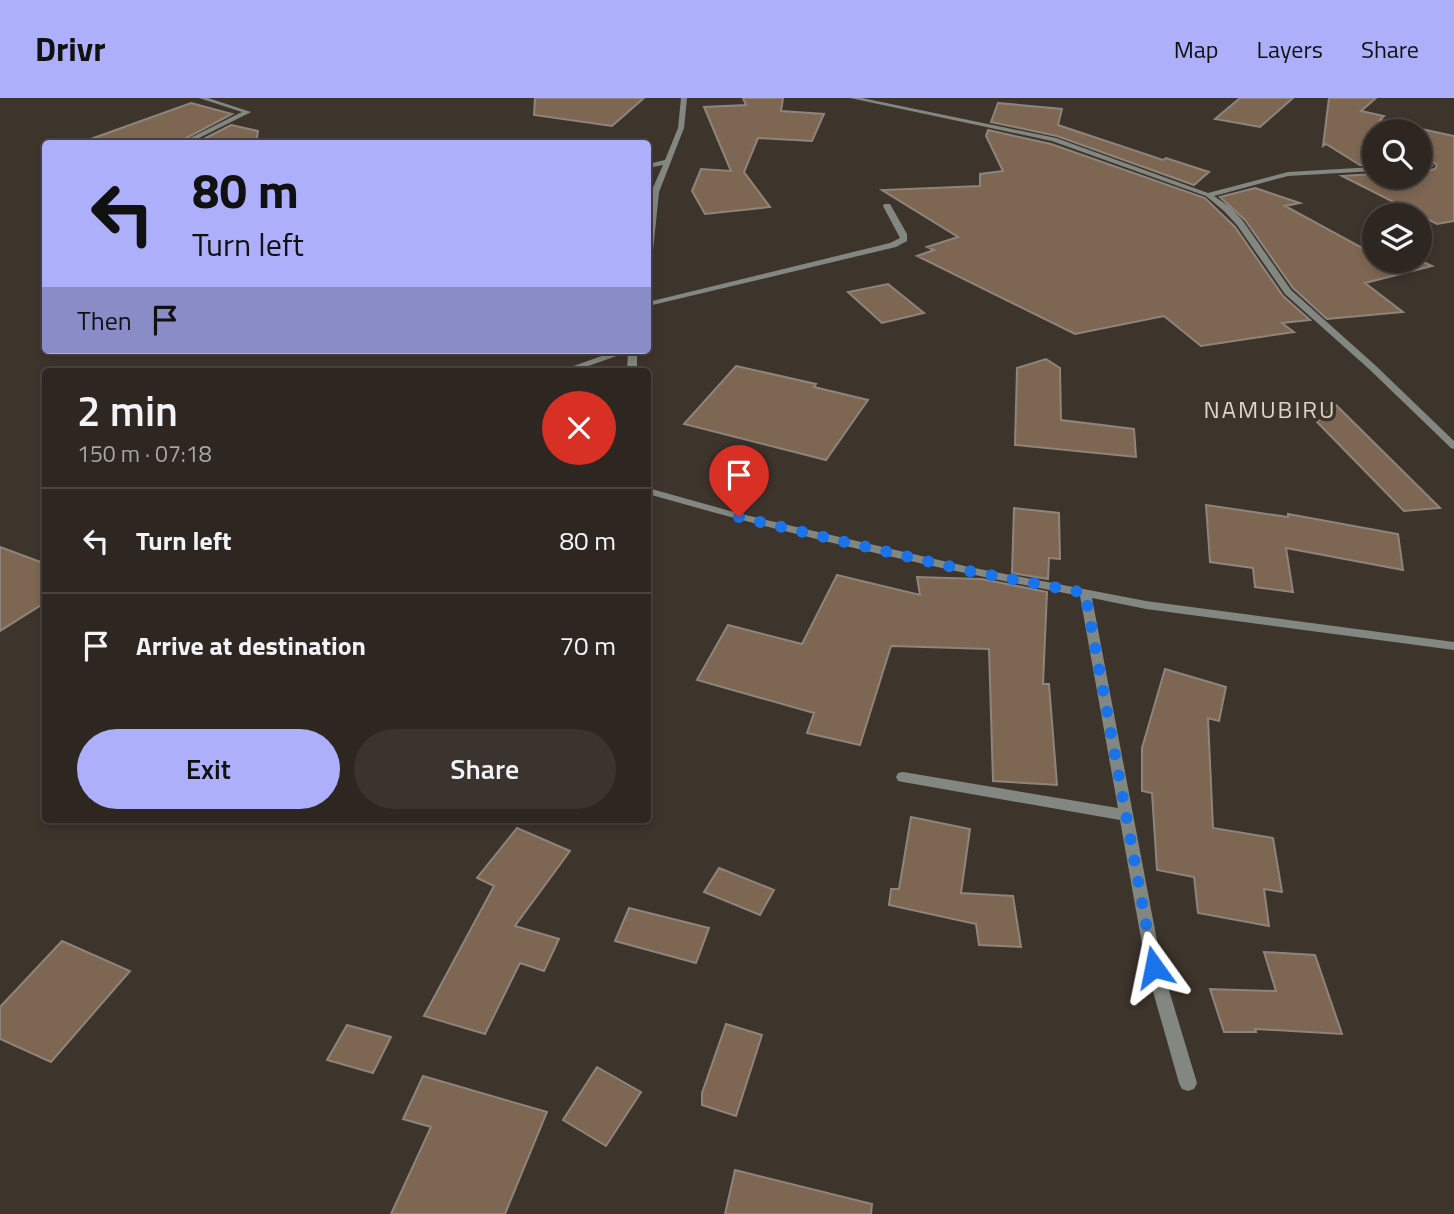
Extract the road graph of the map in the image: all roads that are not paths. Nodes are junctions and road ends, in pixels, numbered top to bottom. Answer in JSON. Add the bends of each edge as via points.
{"nodes":[{"id":1,"x":202,"y":98,"type":"edge"},
{"id":2,"x":684,"y":98,"type":"edge"},
{"id":3,"x":853,"y":98,"type":"edge"},
{"id":4,"x":189,"y":140,"type":"edge"},
{"id":5,"x":666,"y":162,"type":"junction"},
{"id":6,"x":651,"y":165,"type":"edge"},
{"id":7,"x":1362,"y":170,"type":"edge"},
{"id":8,"x":1209,"y":195,"type":"junction"},
{"id":9,"x":887,"y":206,"type":"dead end"},
{"id":10,"x":651,"y":231,"type":"edge"},
{"id":11,"x":651,"y":303,"type":"edge"},
{"id":12,"x":615,"y":354,"type":"edge"},
{"id":13,"x":574,"y":368,"type":"edge"},
{"id":14,"x":1454,"y":446,"type":"edge"},
{"id":15,"x":651,"y":492,"type":"edge"},
{"id":16,"x":1085,"y":593,"type":"junction"},
{"id":17,"x":1454,"y":646,"type":"edge"},
{"id":18,"x":903,"y":778,"type":"dead end"},
{"id":19,"x":1125,"y":816,"type":"junction"},
{"id":20,"x":1188,"y":1083,"type":"dead end"}],
"edges":[{"from":1,"to":4,"type":"street","via":[[248,112]]},
{"from":2,"to":5,"type":"street","via":[[681,128]]},
{"from":3,"to":8,"type":"street","via":[[1054,139]]},
{"from":5,"to":6,"type":"street"},
{"from":5,"to":10,"type":"street","via":[[655,192]]},
{"from":7,"to":8,"type":"street","via":[[1287,174]]},
{"from":8,"to":14,"type":"street","via":[[1240,223],[1287,292]]},
{"from":9,"to":11,"type":"street","via":[[904,239],[893,245]]},
{"from":12,"to":13,"type":"street"},
{"from":15,"to":16,"type":"street","via":[[969,571]]},
{"from":16,"to":17,"type":"street"},
{"from":16,"to":19,"type":"street"},
{"from":18,"to":19,"type":"street"},
{"from":19,"to":20,"type":"street","via":[[1154,967]]}]}
